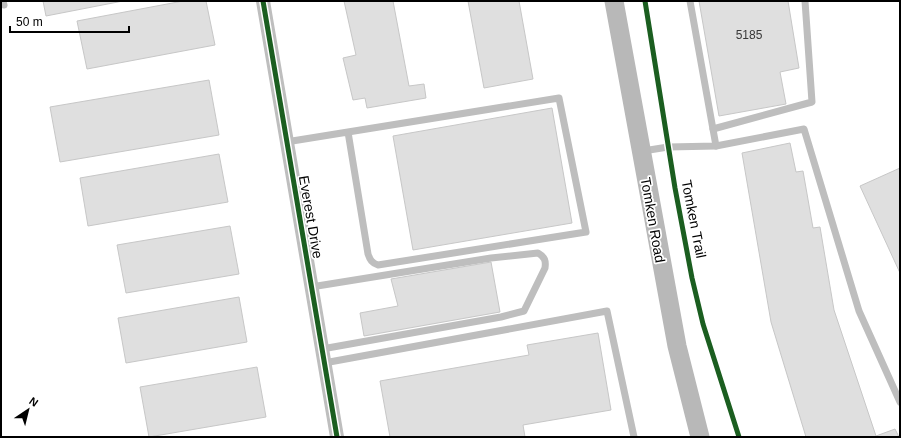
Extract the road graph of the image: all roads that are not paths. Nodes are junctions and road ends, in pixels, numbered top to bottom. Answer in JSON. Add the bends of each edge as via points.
{"nodes":[{"id":1,"x":263,"y":1,"type":"edge"},
{"id":2,"x":614,"y":1,"type":"edge"},
{"id":3,"x":690,"y":1,"type":"edge"},
{"id":4,"x":805,"y":1,"type":"edge"},
{"id":5,"x":713,"y":129,"type":"junction"},
{"id":6,"x":348,"y":132,"type":"junction"},
{"id":7,"x":286,"y":142,"type":"junction"},
{"id":8,"x":716,"y":146,"type":"junction"},
{"id":9,"x":641,"y":152,"type":"junction"},
{"id":10,"x":311,"y":287,"type":"junction"},
{"id":11,"x":323,"y":356,"type":"junction"},
{"id":12,"x":900,"y":402,"type":"edge"},
{"id":13,"x":337,"y":437,"type":"edge"},
{"id":14,"x":634,"y":437,"type":"edge"},
{"id":15,"x":700,"y":437,"type":"edge"}],
"edges":[{"from":1,"to":7,"type":"street","name":"Everest Drive"},
{"from":2,"to":9,"type":"main road","name":"Tomken Road"},
{"from":3,"to":5,"type":"lane"},
{"from":4,"to":5,"type":"lane","via":[[812,102]]},
{"from":5,"to":8,"type":"lane"},
{"from":6,"to":6,"type":"lane","via":[[368,254],[374,264],[586,232],[560,98]]},
{"from":6,"to":7,"type":"lane"},
{"from":7,"to":10,"type":"street","name":"Everest Drive"},
{"from":8,"to":9,"type":"lane","via":[[668,146]]},
{"from":8,"to":12,"type":"lane","via":[[804,129],[859,311]]},
{"from":9,"to":15,"type":"main road","name":"Tomken Road","via":[[677,346]]},
{"from":10,"to":11,"type":"street","name":"Everest Drive"},
{"from":10,"to":11,"type":"lane","via":[[491,258],[538,253],[546,262],[524,311]]},
{"from":11,"to":13,"type":"street","name":"Everest Drive"},
{"from":11,"to":14,"type":"lane","via":[[607,311]]}]}
